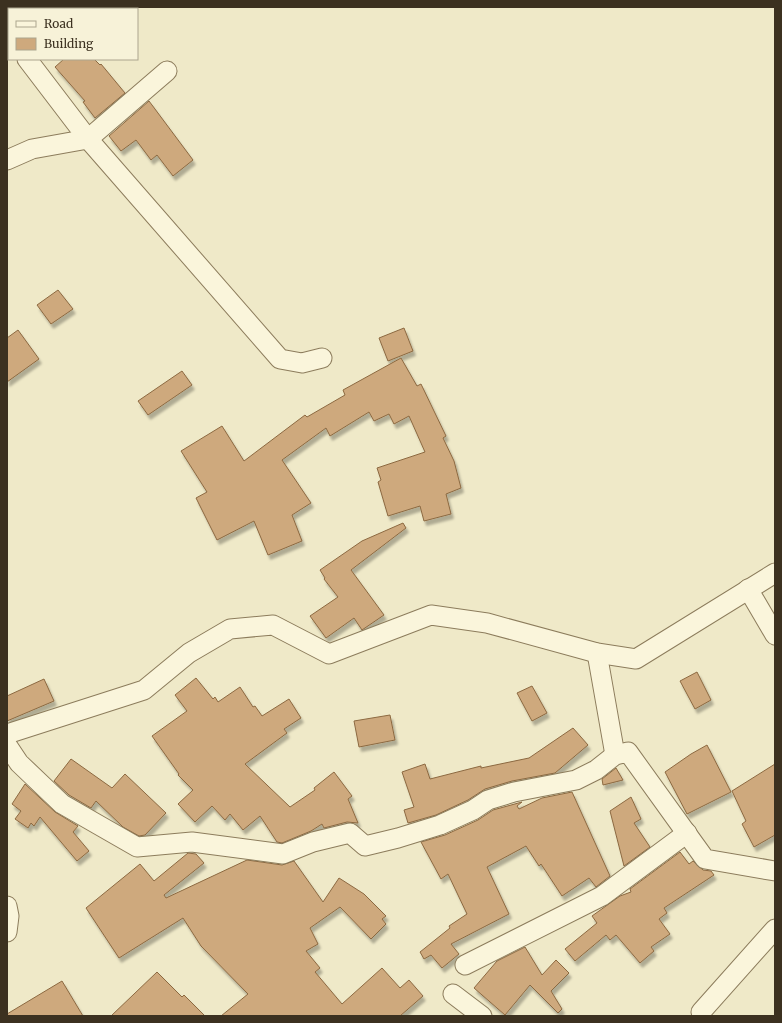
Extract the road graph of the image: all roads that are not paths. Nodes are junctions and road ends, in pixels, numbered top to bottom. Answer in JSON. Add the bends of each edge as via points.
{"nodes":[{"id":1,"x":29,"y":60,"type":"edge"},
{"id":2,"x":167,"y":71,"type":"dead end"},
{"id":3,"x":88,"y":140,"type":"junction"},
{"id":4,"x":7,"y":160,"type":"edge"},
{"id":5,"x":322,"y":358,"type":"dead end"},
{"id":6,"x":775,"y":573,"type":"edge"},
{"id":7,"x":748,"y":589,"type":"junction"},
{"id":8,"x":775,"y":635,"type":"edge"},
{"id":9,"x":597,"y":653,"type":"junction"},
{"id":10,"x":7,"y":734,"type":"edge"},
{"id":11,"x":7,"y":744,"type":"edge"},
{"id":12,"x":615,"y":755,"type":"junction"},
{"id":13,"x":686,"y":833,"type":"junction"},
{"id":14,"x":775,"y":872,"type":"edge"},
{"id":15,"x":7,"y":906,"type":"edge"},
{"id":16,"x":775,"y":929,"type":"edge"},
{"id":17,"x":7,"y":932,"type":"edge"},
{"id":18,"x":465,"y":965,"type":"dead end"},
{"id":19,"x":453,"y":994,"type":"dead end"},
{"id":20,"x":701,"y":1012,"type":"dead end"},
{"id":21,"x":482,"y":1016,"type":"edge"}],
"edges":[{"from":1,"to":3,"type":"street"},
{"from":2,"to":3,"type":"street"},
{"from":3,"to":4,"type":"street","via":[[32,149]]},
{"from":3,"to":5,"type":"street","via":[[280,359],[302,363]]},
{"from":6,"to":7,"type":"street"},
{"from":7,"to":8,"type":"street"},
{"from":7,"to":9,"type":"street","via":[[636,658]]},
{"from":9,"to":10,"type":"street","via":[[487,623],[431,615],[329,654],[273,625],[230,629],[189,653],[144,690]]},
{"from":9,"to":12,"type":"street"},
{"from":11,"to":12,"type":"street","via":[[19,763],[62,804],[137,847],[192,842],[283,854],[312,842],[350,833],[365,846],[398,838],[440,825],[488,800],[514,792],[576,780],[596,770]]},
{"from":12,"to":13,"type":"street","via":[[628,752]]},
{"from":13,"to":14,"type":"street","via":[[705,859]]},
{"from":13,"to":18,"type":"street","via":[[602,896]]},
{"from":15,"to":17,"type":"street"},
{"from":16,"to":20,"type":"street"},
{"from":19,"to":21,"type":"street"}]}
